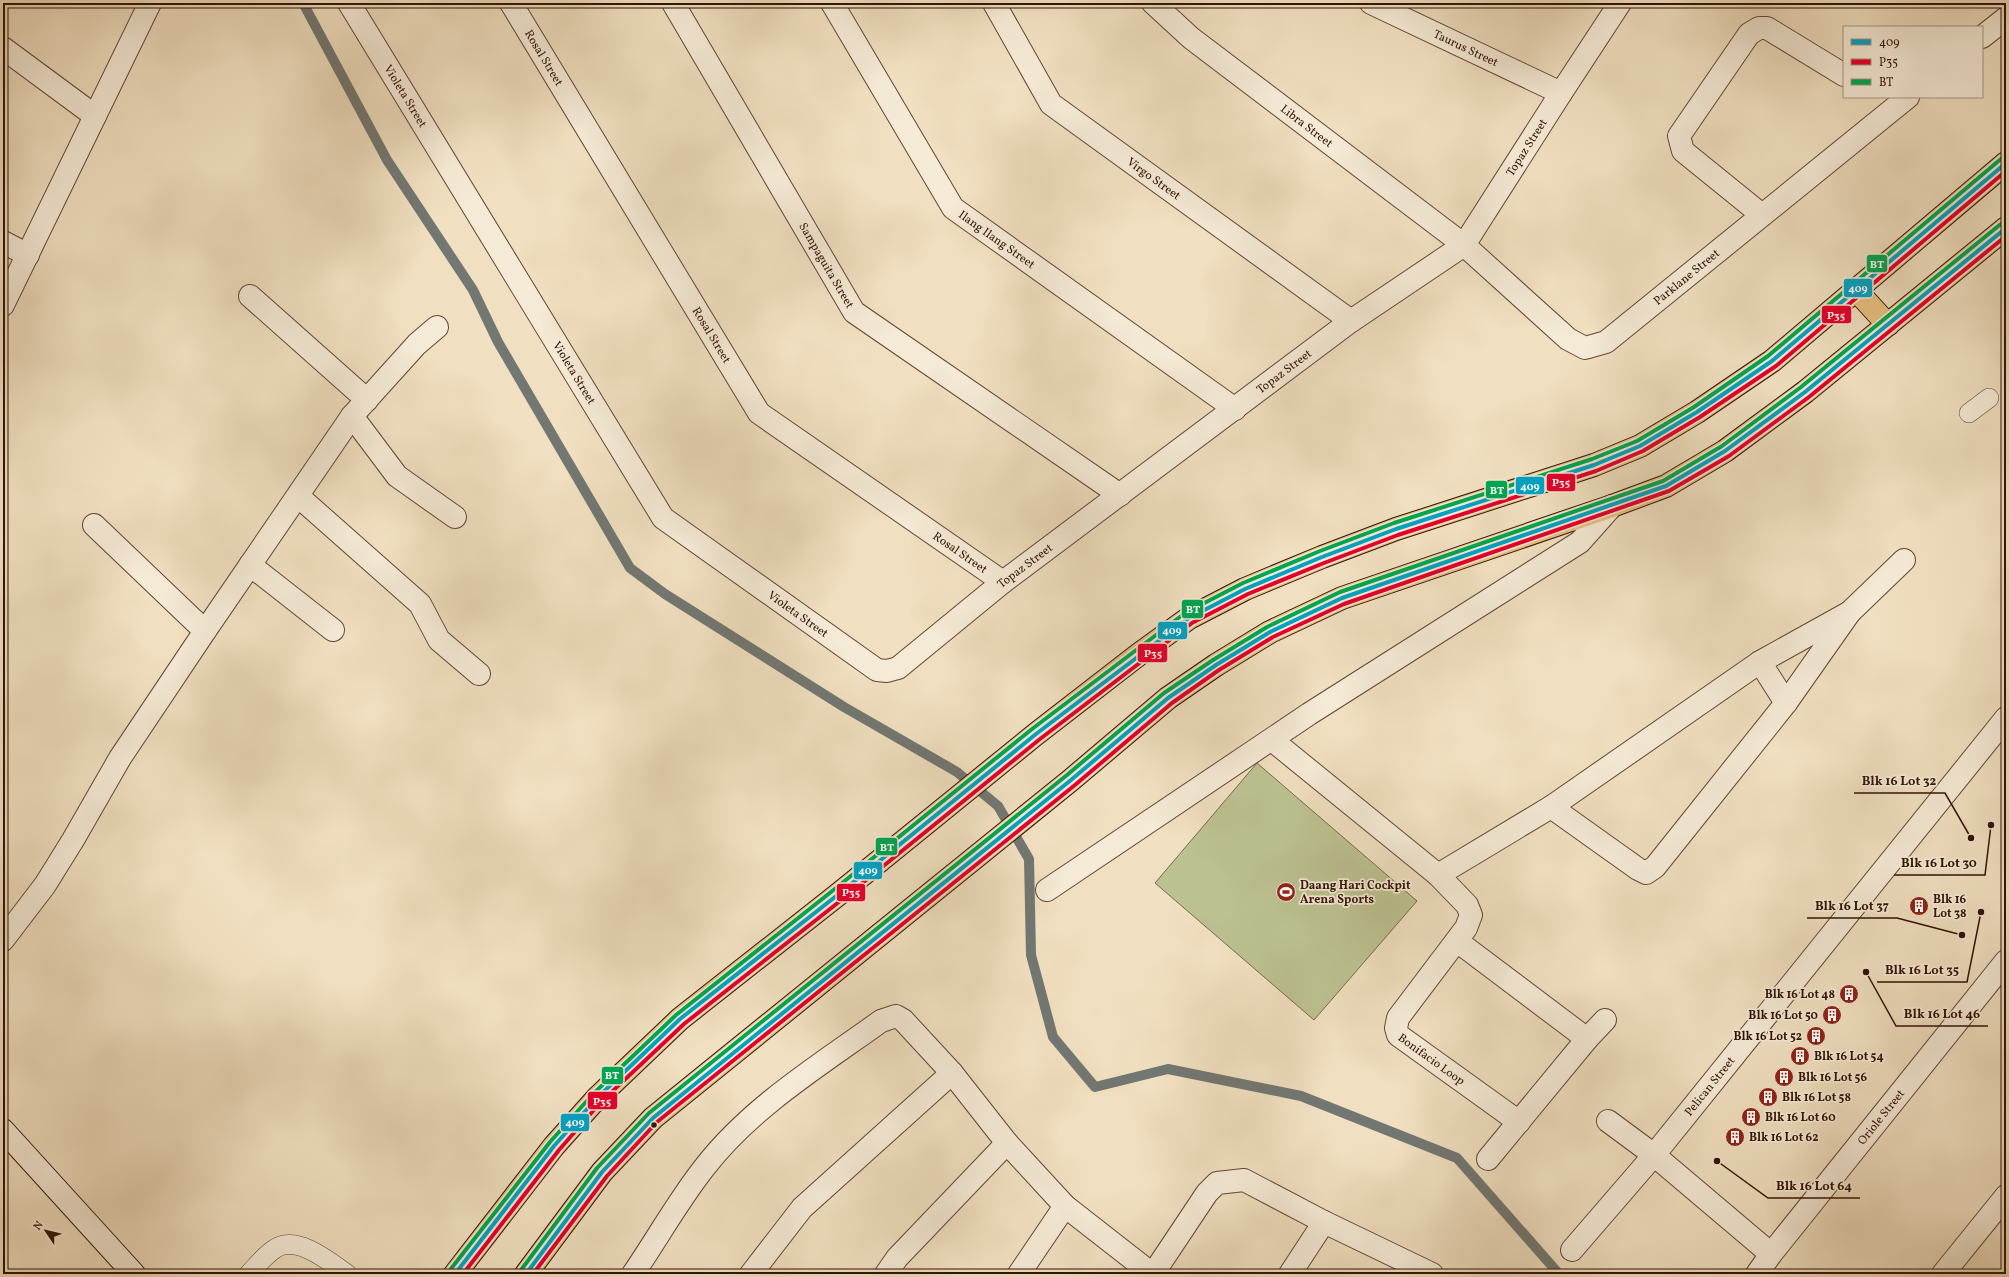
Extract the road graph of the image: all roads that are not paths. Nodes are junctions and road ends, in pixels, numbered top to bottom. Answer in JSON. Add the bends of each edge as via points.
{"nodes":[{"id":1,"x":150,"y":3,"type":"edge"},
{"id":2,"x":349,"y":3,"type":"edge"},
{"id":3,"x":511,"y":3,"type":"edge"},
{"id":4,"x":673,"y":3,"type":"edge"},
{"id":5,"x":832,"y":3,"type":"edge"},
{"id":6,"x":994,"y":3,"type":"edge"},
{"id":7,"x":1153,"y":3,"type":"edge"},
{"id":8,"x":1371,"y":3,"type":"edge"},
{"id":9,"x":1620,"y":3,"type":"edge"},
{"id":10,"x":2006,"y":18,"type":"edge"},
{"id":11,"x":1983,"y":36,"type":"edge"},
{"id":12,"x":3,"y":48,"type":"edge"},
{"id":13,"x":1843,"y":74,"type":"edge"},
{"id":14,"x":1561,"y":93,"type":"junction"},
{"id":15,"x":1895,"y":100,"type":"edge"},
{"id":16,"x":95,"y":116,"type":"junction"},
{"id":17,"x":2006,"y":163,"type":"edge"},
{"id":18,"x":1762,"y":215,"type":"junction"},
{"id":19,"x":2006,"y":228,"type":"edge"},
{"id":20,"x":3,"y":242,"type":"edge"},
{"id":21,"x":1464,"y":245,"type":"junction"},
{"id":22,"x":28,"y":254,"type":"junction"},
{"id":23,"x":1856,"y":290,"type":"junction"},
{"id":24,"x":250,"y":296,"type":"dead end"},
{"id":25,"x":3,"y":305,"type":"edge"},
{"id":26,"x":1351,"y":321,"type":"junction"},
{"id":27,"x":1888,"y":325,"type":"junction"},
{"id":28,"x":437,"y":328,"type":"dead end"},
{"id":29,"x":1989,"y":398,"type":"dead end"},
{"id":30,"x":367,"y":400,"type":"junction"},
{"id":31,"x":1235,"y":408,"type":"junction"},
{"id":32,"x":1969,"y":413,"type":"dead end"},
{"id":33,"x":352,"y":416,"type":"junction"},
{"id":34,"x":1120,"y":495,"type":"junction"},
{"id":35,"x":298,"y":496,"type":"junction"},
{"id":36,"x":1612,"y":506,"type":"junction"},
{"id":37,"x":455,"y":517,"type":"dead end"},
{"id":38,"x":94,"y":525,"type":"dead end"},
{"id":39,"x":1904,"y":560,"type":"dead end"},
{"id":40,"x":250,"y":565,"type":"junction"},
{"id":41,"x":1003,"y":582,"type":"junction"},
{"id":42,"x":1850,"y":612,"type":"junction"},
{"id":43,"x":333,"y":630,"type":"dead end"},
{"id":44,"x":205,"y":631,"type":"junction"},
{"id":45,"x":1760,"y":662,"type":"junction"},
{"id":46,"x":878,"y":670,"type":"joint"},
{"id":47,"x":479,"y":674,"type":"dead end"},
{"id":48,"x":1786,"y":702,"type":"junction"},
{"id":49,"x":2006,"y":718,"type":"edge"},
{"id":50,"x":1272,"y":740,"type":"junction"},
{"id":51,"x":1551,"y":807,"type":"junction"},
{"id":52,"x":1438,"y":875,"type":"junction"},
{"id":53,"x":1047,"y":890,"type":"dead end"},
{"id":54,"x":3,"y":940,"type":"edge"},
{"id":55,"x":1457,"y":941,"type":"junction"},
{"id":56,"x":2006,"y":961,"type":"edge"},
{"id":57,"x":1605,"y":1020,"type":"dead end"},
{"id":58,"x":1588,"y":1039,"type":"junction"},
{"id":59,"x":952,"y":1073,"type":"junction"},
{"id":60,"x":1519,"y":1122,"type":"junction"},
{"id":61,"x":1608,"y":1122,"type":"dead end"},
{"id":62,"x":3,"y":1130,"type":"edge"},
{"id":63,"x":1007,"y":1143,"type":"junction"},
{"id":64,"x":1654,"y":1155,"type":"junction"},
{"id":65,"x":1488,"y":1159,"type":"dead end"},
{"id":66,"x":2006,"y":1196,"type":"edge"},
{"id":67,"x":1065,"y":1206,"type":"junction"},
{"id":68,"x":1324,"y":1222,"type":"junction"},
{"id":69,"x":1572,"y":1250,"type":"dead end"},
{"id":70,"x":1771,"y":1254,"type":"junction"},
{"id":71,"x":343,"y":1273,"type":"edge"},
{"id":72,"x":1430,"y":1273,"type":"edge"},
{"id":73,"x":134,"y":1274,"type":"edge"},
{"id":74,"x":249,"y":1274,"type":"edge"},
{"id":75,"x":455,"y":1274,"type":"edge"},
{"id":76,"x":526,"y":1274,"type":"edge"},
{"id":77,"x":633,"y":1274,"type":"edge"},
{"id":78,"x":751,"y":1274,"type":"edge"},
{"id":79,"x":886,"y":1274,"type":"edge"},
{"id":80,"x":1019,"y":1274,"type":"edge"},
{"id":81,"x":1152,"y":1274,"type":"edge"},
{"id":82,"x":1290,"y":1274,"type":"edge"},
{"id":83,"x":1757,"y":1274,"type":"edge"},
{"id":84,"x":1943,"y":1274,"type":"edge"}],
"edges":[{"from":1,"to":16,"type":"street"},
{"from":2,"to":46,"type":"street","name":"Violeta Street","via":[[663,518]]},
{"from":3,"to":41,"type":"street","name":"Rosal Street","via":[[759,413]]},
{"from":4,"to":34,"type":"street","name":"Sampaguita Street","via":[[854,312]]},
{"from":5,"to":31,"type":"street","name":"Ilang Ilang Street","via":[[952,208]]},
{"from":6,"to":26,"type":"street","name":"Virgo Street","via":[[1051,104]]},
{"from":7,"to":21,"type":"street","name":"Libra Street","via":[[1191,38]]},
{"from":8,"to":14,"type":"street","name":"Taurus Street"},
{"from":9,"to":14,"type":"street","name":"Topaz Street"},
{"from":10,"to":11,"type":"street"},
{"from":12,"to":16,"type":"street"},
{"from":13,"to":18,"type":"street","via":[[1767,28],[1759,28],[1749,34],[1678,136],[1683,151]]},
{"from":14,"to":21,"type":"street","name":"Topaz Street"},
{"from":15,"to":18,"type":"street","name":"Parklane Street"},
{"from":16,"to":22,"type":"street"},
{"from":17,"to":23,"type":"main road"},
{"from":18,"to":21,"type":"street","name":"Parklane Street","via":[[1606,342],[1585,348],[1568,339]]},
{"from":19,"to":27,"type":"main road"},
{"from":20,"to":22,"type":"street"},
{"from":21,"to":26,"type":"street","name":"Topaz Street"},
{"from":22,"to":25,"type":"street"},
{"from":23,"to":27,"type":"main road"},
{"from":23,"to":75,"type":"main road","via":[[1772,361],[1697,412],[1640,446],[1594,465],[1396,529],[1245,589],[1189,618],[1036,734],[925,826],[680,1019],[597,1098],[554,1146]]},
{"from":24,"to":30,"type":"street"},
{"from":26,"to":31,"type":"street","name":"Topaz Street"},
{"from":27,"to":36,"type":"main road","via":[[1806,392],[1725,451],[1666,486]]},
{"from":28,"to":30,"type":"street","via":[[417,344]]},
{"from":29,"to":32,"type":"lane"},
{"from":30,"to":33,"type":"street"},
{"from":31,"to":34,"type":"street","name":"Topaz Street"},
{"from":33,"to":35,"type":"street"},
{"from":33,"to":37,"type":"street","via":[[397,476]]},
{"from":34,"to":41,"type":"street","name":"Topaz Street"},
{"from":35,"to":40,"type":"street"},
{"from":35,"to":47,"type":"street","via":[[420,604],[439,640]]},
{"from":36,"to":50,"type":"street","via":[[1580,542]]},
{"from":36,"to":76,"type":"main road","via":[[1342,598],[1270,632],[1216,664],[1168,698],[1071,780],[653,1118],[602,1172]]},
{"from":38,"to":44,"type":"street"},
{"from":39,"to":42,"type":"street"},
{"from":40,"to":43,"type":"street"},
{"from":40,"to":44,"type":"street"},
{"from":41,"to":46,"type":"street","name":"Topaz Street","via":[[898,668]]},
{"from":42,"to":45,"type":"street"},
{"from":42,"to":48,"type":"street"},
{"from":44,"to":54,"type":"street","via":[[120,758],[74,840],[45,885]]},
{"from":45,"to":48,"type":"street"},
{"from":45,"to":51,"type":"street"},
{"from":48,"to":51,"type":"street","via":[[1655,867],[1646,873]]},
{"from":49,"to":64,"type":"street","name":"Pelican Street"},
{"from":50,"to":52,"type":"street"},
{"from":50,"to":53,"type":"street"},
{"from":51,"to":52,"type":"street"},
{"from":52,"to":55,"type":"street","name":"Bonifacio Loop","via":[[1467,905],[1471,915]]},
{"from":55,"to":58,"type":"street"},
{"from":55,"to":60,"type":"street","name":"Bonifacio Loop","via":[[1398,1018],[1398,1035]]},
{"from":56,"to":70,"type":"street","name":"Oriole Street"},
{"from":57,"to":58,"type":"street"},
{"from":58,"to":60,"type":"street"},
{"from":59,"to":63,"type":"street"},
{"from":59,"to":77,"type":"street","via":[[903,1020],[896,1016],[881,1021],[775,1097],[742,1126],[704,1167]]},
{"from":59,"to":78,"type":"street","via":[[802,1208]]},
{"from":60,"to":65,"type":"street"},
{"from":61,"to":64,"type":"street"},
{"from":62,"to":73,"type":"street"},
{"from":63,"to":67,"type":"street"},
{"from":63,"to":79,"type":"street","via":[[897,1258]]},
{"from":64,"to":69,"type":"street","name":"Pelican Street"},
{"from":64,"to":70,"type":"street"},
{"from":66,"to":84,"type":"street"},
{"from":67,"to":80,"type":"street"},
{"from":67,"to":81,"type":"street"},
{"from":68,"to":72,"type":"street"},
{"from":68,"to":81,"type":"street","via":[[1244,1180],[1217,1183],[1207,1193]]},
{"from":68,"to":82,"type":"street"},
{"from":70,"to":83,"type":"street","name":"Oriole Street"},
{"from":71,"to":74,"type":"lane","via":[[311,1249],[294,1245],[277,1247]]}]}
